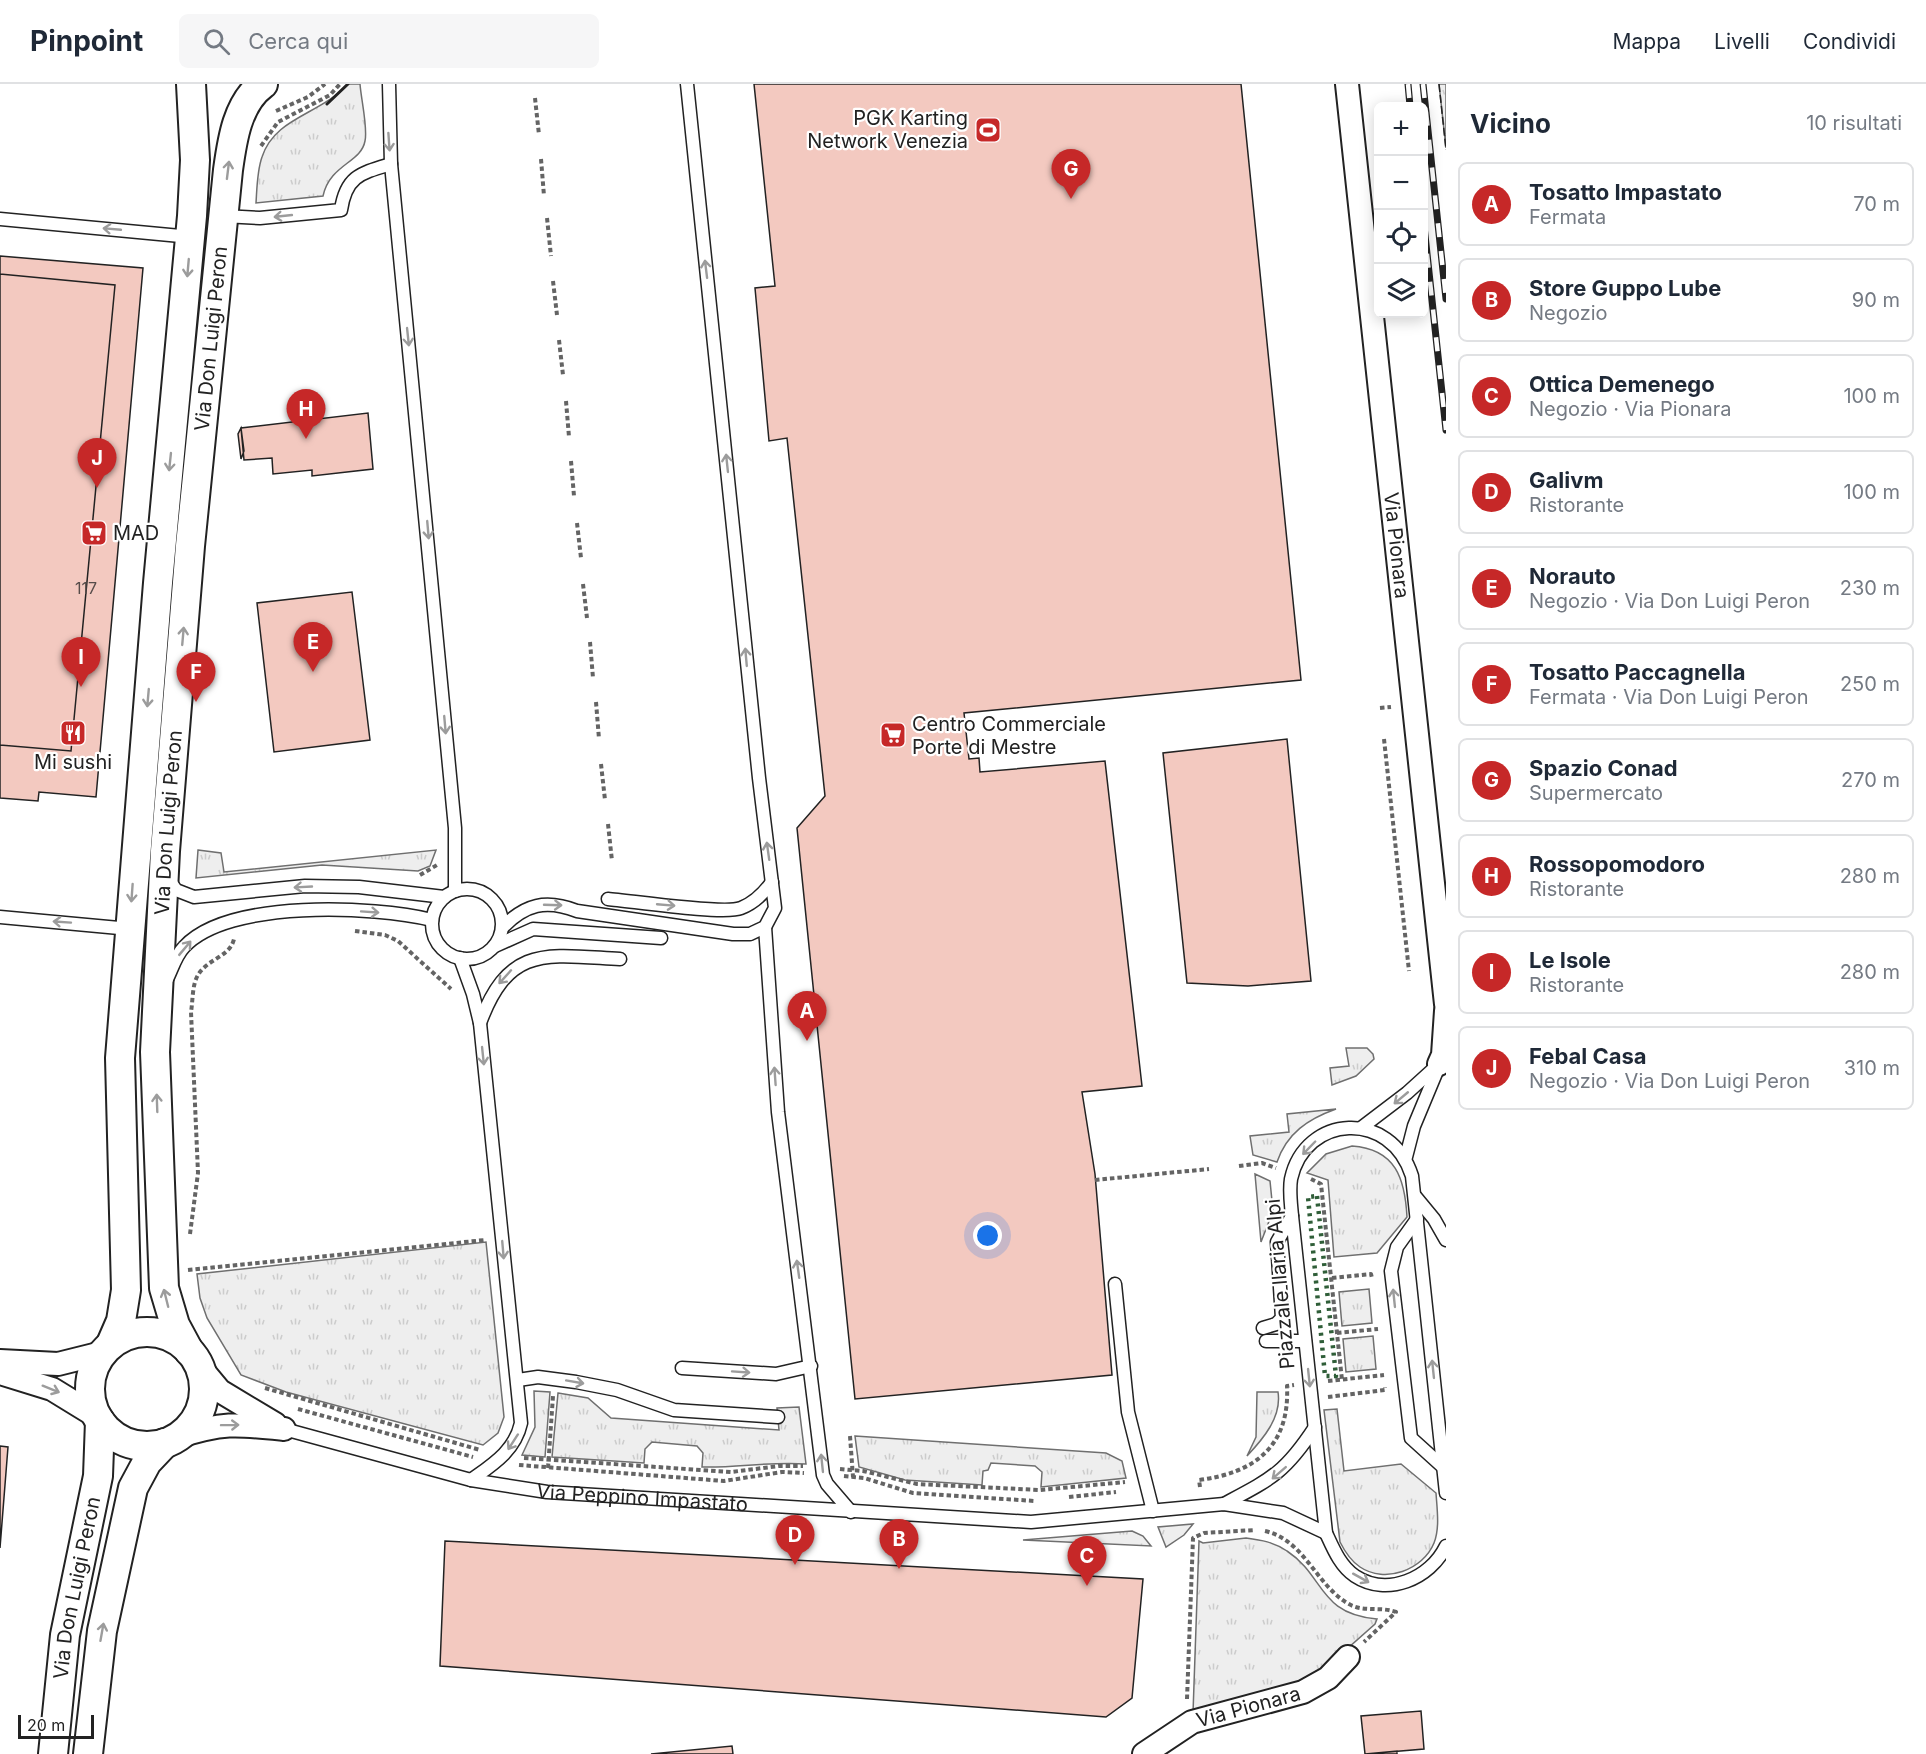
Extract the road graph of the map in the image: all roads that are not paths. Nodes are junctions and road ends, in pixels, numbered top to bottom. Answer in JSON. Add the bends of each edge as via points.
{"nodes":[{"id":1,"x":192,"y":84,"type":"edge"},
{"id":2,"x":263,"y":84,"type":"edge"},
{"id":3,"x":389,"y":84,"type":"edge"},
{"id":4,"x":687,"y":84,"type":"edge"},
{"id":5,"x":1347,"y":84,"type":"edge"},
{"id":6,"x":391,"y":164,"type":"junction"},
{"id":7,"x":223,"y":216,"type":"junction"},
{"id":8,"x":0,"y":219,"type":"edge"},
{"id":9,"x":191,"y":237,"type":"junction"},
{"id":10,"x":165,"y":873,"type":"junction"},
{"id":11,"x":772,"y":882,"type":"junction"},
{"id":12,"x":450,"y":894,"type":"junction"},
{"id":13,"x":608,"y":899,"type":"dead end"},
{"id":14,"x":0,"y":917,"type":"edge"},
{"id":15,"x":432,"y":920,"type":"junction"},
{"id":16,"x":502,"y":927,"type":"junction"},
{"id":17,"x":765,"y":927,"type":"junction"},
{"id":18,"x":130,"y":929,"type":"junction"},
{"id":19,"x":661,"y":938,"type":"dead end"},
{"id":20,"x":495,"y":946,"type":"junction"},
{"id":21,"x":460,"y":958,"type":"junction"},
{"id":22,"x":620,"y":959,"type":"dead end"},
{"id":23,"x":157,"y":999,"type":"junction"},
{"id":24,"x":1446,"y":1004,"type":"edge"},
{"id":25,"x":1446,"y":1011,"type":"edge"},
{"id":26,"x":480,"y":1023,"type":"junction"},
{"id":27,"x":1439,"y":1065,"type":"junction"},
{"id":28,"x":1361,"y":1128,"type":"junction"},
{"id":29,"x":1406,"y":1157,"type":"junction"},
{"id":30,"x":1414,"y":1196,"type":"junction"},
{"id":31,"x":1292,"y":1216,"type":"junction"},
{"id":32,"x":1417,"y":1219,"type":"junction"},
{"id":33,"x":1446,"y":1240,"type":"edge"},
{"id":34,"x":1115,"y":1284,"type":"dead end"},
{"id":35,"x":1263,"y":1328,"type":"dead end"},
{"id":36,"x":1266,"y":1341,"type":"dead end"},
{"id":37,"x":1305,"y":1341,"type":"junction"},
{"id":38,"x":107,"y":1349,"type":"junction"},
{"id":39,"x":195,"y":1359,"type":"junction"},
{"id":40,"x":0,"y":1361,"type":"edge"},
{"id":41,"x":811,"y":1366,"type":"junction"},
{"id":42,"x":682,"y":1368,"type":"dead end"},
{"id":43,"x":0,"y":1373,"type":"edge"},
{"id":44,"x":518,"y":1380,"type":"junction"},
{"id":45,"x":778,"y":1417,"type":"dead end"},
{"id":46,"x":98,"y":1419,"type":"junction"},
{"id":47,"x":1315,"y":1427,"type":"junction"},
{"id":48,"x":284,"y":1429,"type":"junction"},
{"id":49,"x":171,"y":1440,"type":"junction"},
{"id":50,"x":1443,"y":1467,"type":"junction"},
{"id":51,"x":471,"y":1480,"type":"junction"},
{"id":52,"x":1446,"y":1491,"type":"edge"},
{"id":53,"x":1224,"y":1504,"type":"junction"},
{"id":54,"x":1153,"y":1511,"type":"junction"},
{"id":55,"x":851,"y":1512,"type":"junction"},
{"id":56,"x":1326,"y":1533,"type":"junction"},
{"id":57,"x":1446,"y":1546,"type":"edge"},
{"id":58,"x":1348,"y":1657,"type":"road end"},
{"id":59,"x":53,"y":1754,"type":"edge"},
{"id":60,"x":88,"y":1754,"type":"edge"},
{"id":61,"x":1144,"y":1754,"type":"edge"}],
"edges":[{"from":1,"to":9,"type":"street","name":"Via Don Luigi Peron","via":[[195,160]]},
{"from":7,"to":2,"type":"street","name":"Via Don Luigi Peron","one_way":true,"via":[[237,125],[251,94]]},
{"from":3,"to":6,"type":"lane","one_way":true},
{"from":11,"to":4,"type":"lane","one_way":true},
{"from":5,"to":24,"type":"street","name":"Via Pionara"},
{"from":6,"to":7,"type":"lane","one_way":true,"via":[[354,179],[344,191],[341,210],[260,218]]},
{"from":6,"to":12,"type":"lane","one_way":true,"via":[[453,808]]},
{"from":10,"to":7,"type":"street","name":"Via Don Luigi Peron","one_way":true,"via":[[190,546]]},
{"from":9,"to":8,"type":"lane","one_way":true},
{"from":9,"to":18,"type":"street","name":"Via Don Luigi Peron","one_way":true},
{"from":12,"to":10,"type":"lane","one_way":true,"via":[[305,886],[194,897],[176,891]]},
{"from":10,"to":23,"type":"street","name":"Via Don Luigi Peron"},
{"from":13,"to":11,"type":"lane","one_way":true,"via":[[717,911],[739,909],[755,901]]},
{"from":11,"to":17,"type":"lane","via":[[775,908]]},
{"from":12,"to":15,"type":"lane","via":[[438,903]]},
{"from":12,"to":16,"type":"lane","via":[[479,891],[489,896],[497,905]]},
{"from":18,"to":14,"type":"lane","one_way":true},
{"from":15,"to":21,"type":"lane","via":[[436,940],[450,955]]},
{"from":23,"to":15,"type":"lane","one_way":true,"via":[[183,947],[208,929],[305,908],[410,914]]},
{"from":16,"to":17,"type":"lane","one_way":true,"via":[[518,911],[558,904],[577,911],[720,934],[750,934]]},
{"from":16,"to":20,"type":"lane"},
{"from":41,"to":17,"type":"lane","one_way":true,"via":[[778,1112]]},
{"from":18,"to":38,"type":"street","name":"Via Don Luigi Peron","via":[[120,1058],[126,1290],[121,1321]]},
{"from":19,"to":20,"type":"lane","via":[[533,930]]},
{"from":20,"to":21,"type":"lane","via":[[479,957]]},
{"from":21,"to":26,"type":"lane"},
{"from":22,"to":26,"type":"lane","one_way":true,"via":[[545,956],[524,961],[492,993]]},
{"from":39,"to":23,"type":"street","name":"Via Don Luigi Peron","one_way":true,"via":[[174,1325],[164,1288],[154,1052]]},
{"from":25,"to":27,"type":"street"},
{"from":26,"to":44,"type":"lane","one_way":true},
{"from":27,"to":28,"type":"lane","one_way":true},
{"from":27,"to":29,"type":"lane"},
{"from":28,"to":29,"type":"lane","via":[[1380,1133]]},
{"from":28,"to":31,"type":"lane","name":"Piazzale Ilaria Alpi","one_way":true,"via":[[1341,1128],[1308,1145],[1291,1179]]},
{"from":29,"to":30,"type":"lane"},
{"from":30,"to":32,"type":"lane"},
{"from":30,"to":33,"type":"lane"},
{"from":31,"to":35,"type":"lane","via":[[1277,1242],[1282,1318]]},
{"from":31,"to":37,"type":"lane","name":"Piazzale Ilaria Alpi"},
{"from":50,"to":32,"type":"lane","one_way":true},
{"from":50,"to":32,"type":"lane","one_way":true,"via":[[1411,1438],[1392,1282],[1397,1247]]},
{"from":34,"to":54,"type":"lane","via":[[1128,1412]]},
{"from":36,"to":37,"type":"lane"},
{"from":37,"to":47,"type":"lane","name":"Piazzale Ilaria Alpi","one_way":true},
{"from":38,"to":39,"type":"street","via":[[129,1335],[148,1332],[168,1336]]},
{"from":38,"to":40,"type":"street","via":[[58,1364]]},
{"from":38,"to":46,"type":"street","via":[[90,1383]]},
{"from":39,"to":48,"type":"street","name":"Via Peppino Impastato","via":[[220,1391]]},
{"from":39,"to":49,"type":"street","via":[[204,1387],[201,1406],[191,1424]]},
{"from":42,"to":41,"type":"lane","one_way":true,"via":[[776,1374]]},
{"from":55,"to":41,"type":"lane","one_way":true,"via":[[823,1475]]},
{"from":43,"to":46,"type":"street","one_way":true,"via":[[52,1389]]},
{"from":44,"to":45,"type":"lane","one_way":true,"via":[[538,1377],[617,1390],[674,1410]]},
{"from":44,"to":51,"type":"lane","one_way":true,"via":[[520,1423],[515,1441],[496,1462]]},
{"from":46,"to":49,"type":"street","via":[[126,1442],[145,1445]]},
{"from":46,"to":59,"type":"street","name":"Via Don Luigi Peron","via":[[98,1476],[65,1635]]},
{"from":47,"to":53,"type":"lane","name":"Via Peppino Impastato","one_way":true,"via":[[1294,1459],[1272,1479]]},
{"from":47,"to":56,"type":"lane","name":"Piazzale Ilaria Alpi"},
{"from":49,"to":48,"type":"street","name":"Via Peppino Impastato","one_way":true,"via":[[231,1424]]},
{"from":48,"to":51,"type":"lane","name":"Via Peppino Impastato"},
{"from":60,"to":49,"type":"street","name":"Via Don Luigi Peron","one_way":true,"via":[[102,1631],[133,1488],[147,1462]]},
{"from":50,"to":52,"type":"lane"},
{"from":51,"to":55,"type":"lane","name":"Via Peppino Impastato","via":[[547,1492]]},
{"from":53,"to":54,"type":"lane","name":"Via Peppino Impastato"},
{"from":53,"to":56,"type":"lane","name":"Via Peppino Impastato","via":[[1283,1513]]},
{"from":54,"to":55,"type":"lane","name":"Via Peppino Impastato","via":[[1031,1522]]},
{"from":56,"to":57,"type":"lane","name":"Piazzale Ilaria Alpi","one_way":true,"via":[[1339,1559],[1353,1575],[1372,1584],[1392,1585],[1424,1574]]},
{"from":58,"to":61,"type":"street","name":"Via Pionara","via":[[1328,1678],[1304,1692],[1192,1722]]}]}
